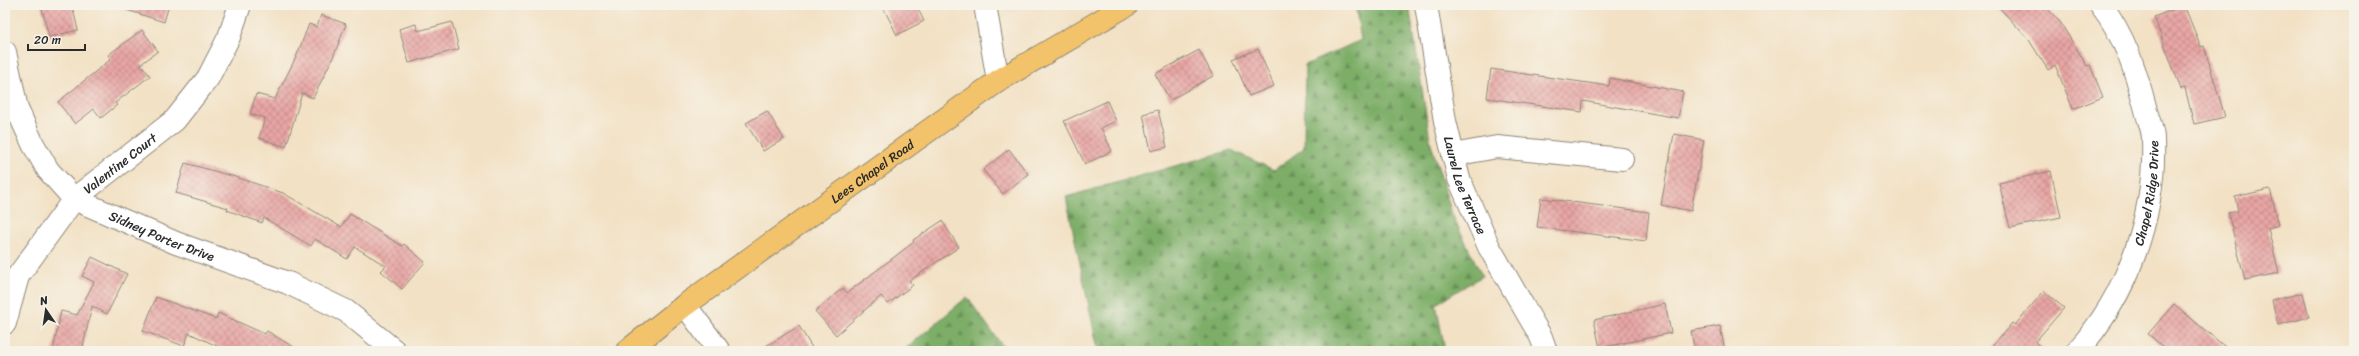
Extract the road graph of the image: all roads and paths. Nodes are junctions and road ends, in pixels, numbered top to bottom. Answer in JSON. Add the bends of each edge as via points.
{"nodes":[{"id":1,"x":240,"y":5,"type":"edge"},
{"id":2,"x":985,"y":5,"type":"edge"},
{"id":3,"x":1127,"y":5,"type":"edge"},
{"id":4,"x":1426,"y":5,"type":"edge"},
{"id":5,"x":2101,"y":5,"type":"edge"},
{"id":6,"x":5,"y":52,"type":"edge"},
{"id":7,"x":998,"y":81,"type":"junction"},
{"id":8,"x":1453,"y":155,"type":"junction"},
{"id":9,"x":1622,"y":159,"type":"dead end"},
{"id":10,"x":74,"y":199,"type":"junction"},
{"id":11,"x":685,"y":305,"type":"junction"},
{"id":12,"x":5,"y":323,"type":"edge"},
{"id":13,"x":2087,"y":348,"type":"edge"},
{"id":14,"x":395,"y":351,"type":"edge"},
{"id":15,"x":627,"y":351,"type":"edge"},
{"id":16,"x":719,"y":351,"type":"edge"},
{"id":17,"x":1546,"y":351,"type":"edge"}],
"edges":[{"from":1,"to":10,"type":"street","name":"Valentine Court","via":[[229,37],[208,78],[174,120]]},
{"from":2,"to":7,"type":"street"},
{"from":3,"to":7,"type":"main road","name":"Lees Chapel Road"},
{"from":4,"to":8,"type":"street","name":"Laurel Lee Terrace"},
{"from":5,"to":13,"type":"street","name":"Chapel Ridge Drive","via":[[2115,23],[2137,74],[2153,138],[2150,198],[2135,252],[2112,304]]},
{"from":6,"to":10,"type":"street","name":"Sidney Porter Drive","via":[[17,109],[33,144],[48,170]]},
{"from":7,"to":11,"type":"main road","name":"Lees Chapel Road"},
{"from":8,"to":9,"type":"street","via":[[1498,147]]},
{"from":8,"to":17,"type":"street","name":"Laurel Lee Terrace","via":[[1459,179],[1489,247],[1542,337]]},
{"from":10,"to":12,"type":"street","name":"Valentine Court","via":[[18,276]]},
{"from":10,"to":14,"type":"street","name":"Sidney Porter Drive","via":[[176,244],[288,283],[346,311]]},
{"from":11,"to":15,"type":"main road","name":"Lees Chapel Road"},
{"from":11,"to":16,"type":"street"}]}
